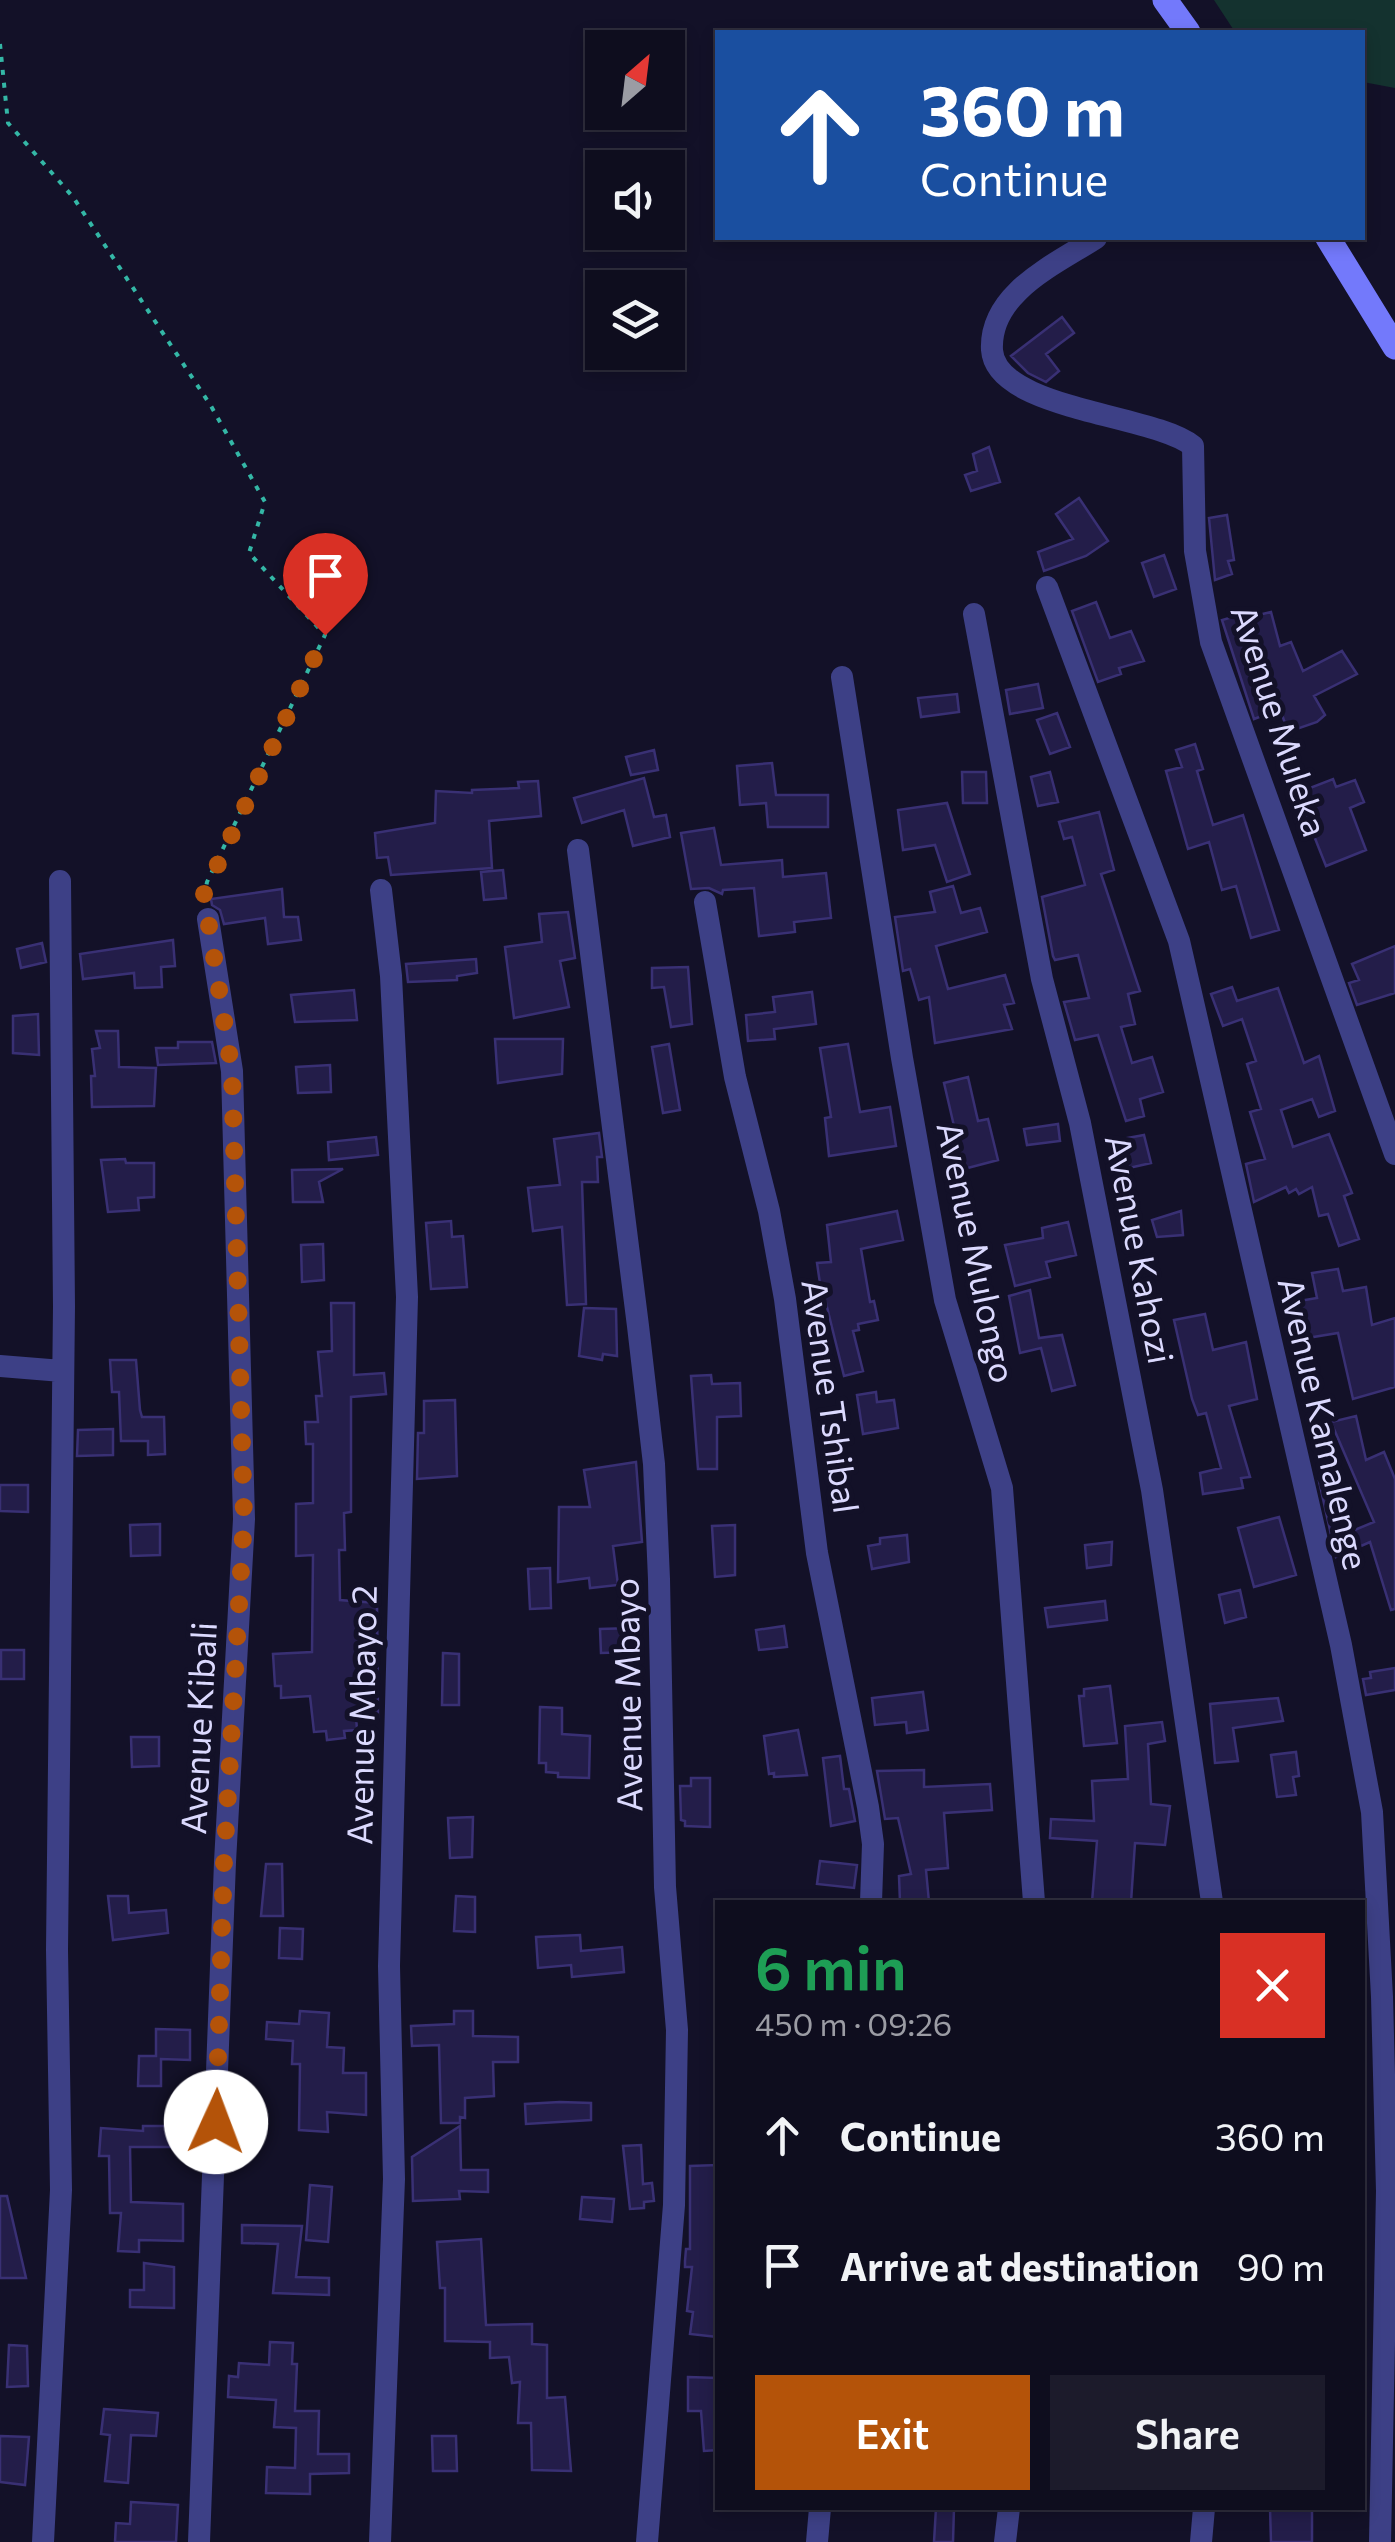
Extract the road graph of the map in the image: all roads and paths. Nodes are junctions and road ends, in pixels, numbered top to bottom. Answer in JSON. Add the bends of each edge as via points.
{"nodes":[{"id":1,"x":1165,"y":0,"type":"edge"},
{"id":2,"x":1187,"y":30,"type":"edge"},
{"id":3,"x":0,"y":44,"type":"edge"},
{"id":4,"x":1093,"y":240,"type":"edge"},
{"id":5,"x":1329,"y":240,"type":"edge"},
{"id":6,"x":1395,"y":346,"type":"edge"},
{"id":7,"x":1046,"y":587,"type":"dead end"},
{"id":8,"x":974,"y":614,"type":"dead end"},
{"id":9,"x":842,"y":677,"type":"dead end"},
{"id":10,"x":578,"y":850,"type":"dead end"},
{"id":11,"x":60,"y":880,"type":"dead end"},
{"id":12,"x":381,"y":890,"type":"dead end"},
{"id":13,"x":705,"y":902,"type":"dead end"},
{"id":14,"x":208,"y":919,"type":"joint"},
{"id":15,"x":1395,"y":1154,"type":"edge"},
{"id":16,"x":0,"y":1366,"type":"edge"},
{"id":17,"x":62,"y":1371,"type":"junction"},
{"id":18,"x":871,"y":1900,"type":"edge"},
{"id":19,"x":1034,"y":1900,"type":"edge"},
{"id":20,"x":1212,"y":1900,"type":"edge"},
{"id":21,"x":820,"y":2510,"type":"edge"},
{"id":22,"x":1009,"y":2510,"type":"edge"},
{"id":23,"x":1204,"y":2510,"type":"edge"},
{"id":24,"x":43,"y":2542,"type":"edge"},
{"id":25,"x":200,"y":2542,"type":"edge"},
{"id":26,"x":380,"y":2542,"type":"edge"},
{"id":27,"x":647,"y":2542,"type":"edge"},
{"id":28,"x":817,"y":2542,"type":"edge"},
{"id":29,"x":1005,"y":2542,"type":"edge"},
{"id":30,"x":1201,"y":2542,"type":"edge"},
{"id":31,"x":1380,"y":2542,"type":"edge"}],
"edges":[{"from":1,"to":2,"type":"street"},
{"from":3,"to":14,"type":"path","via":[[8,124],[73,197],[210,406],[265,502],[248,553],[325,635],[207,882]]},
{"from":4,"to":15,"type":"street","name":"Avenue Muleka","via":[[1033,278],[1000,311],[993,357],[1020,388],[1193,446],[1195,551],[1212,642]]},
{"from":5,"to":6,"type":"street"},
{"from":7,"to":31,"type":"street","name":"Avenue Kamalenge","via":[[1180,940],[1372,1812],[1387,2191]]},
{"from":8,"to":20,"type":"street","name":"Avenue Kahozi","via":[[1042,979],[1084,1142],[1152,1490]]},
{"from":9,"to":19,"type":"street","name":"Avenue Mulongo","via":[[946,1300],[1002,1488]]},
{"from":10,"to":27,"type":"street","name":"Avenue Mbayo","via":[[641,1346],[660,1579],[665,1887],[678,2030],[674,2204]]},
{"from":11,"to":17,"type":"street"},
{"from":12,"to":26,"type":"street","name":"Avenue Mbayo 2","via":[[407,1297],[390,1946],[394,2179]]},
{"from":13,"to":18,"type":"street","name":"Avenue Tshibal","via":[[735,1078],[785,1299],[817,1552],[868,1806]]},
{"from":14,"to":25,"type":"street","name":"Avenue Kibali","via":[[232,1071],[244,1519],[224,1862]]},
{"from":16,"to":17,"type":"street"},
{"from":17,"to":24,"type":"street","via":[[61,2190]]},
{"from":21,"to":28,"type":"street"},
{"from":22,"to":29,"type":"street"},
{"from":23,"to":30,"type":"street"}]}
